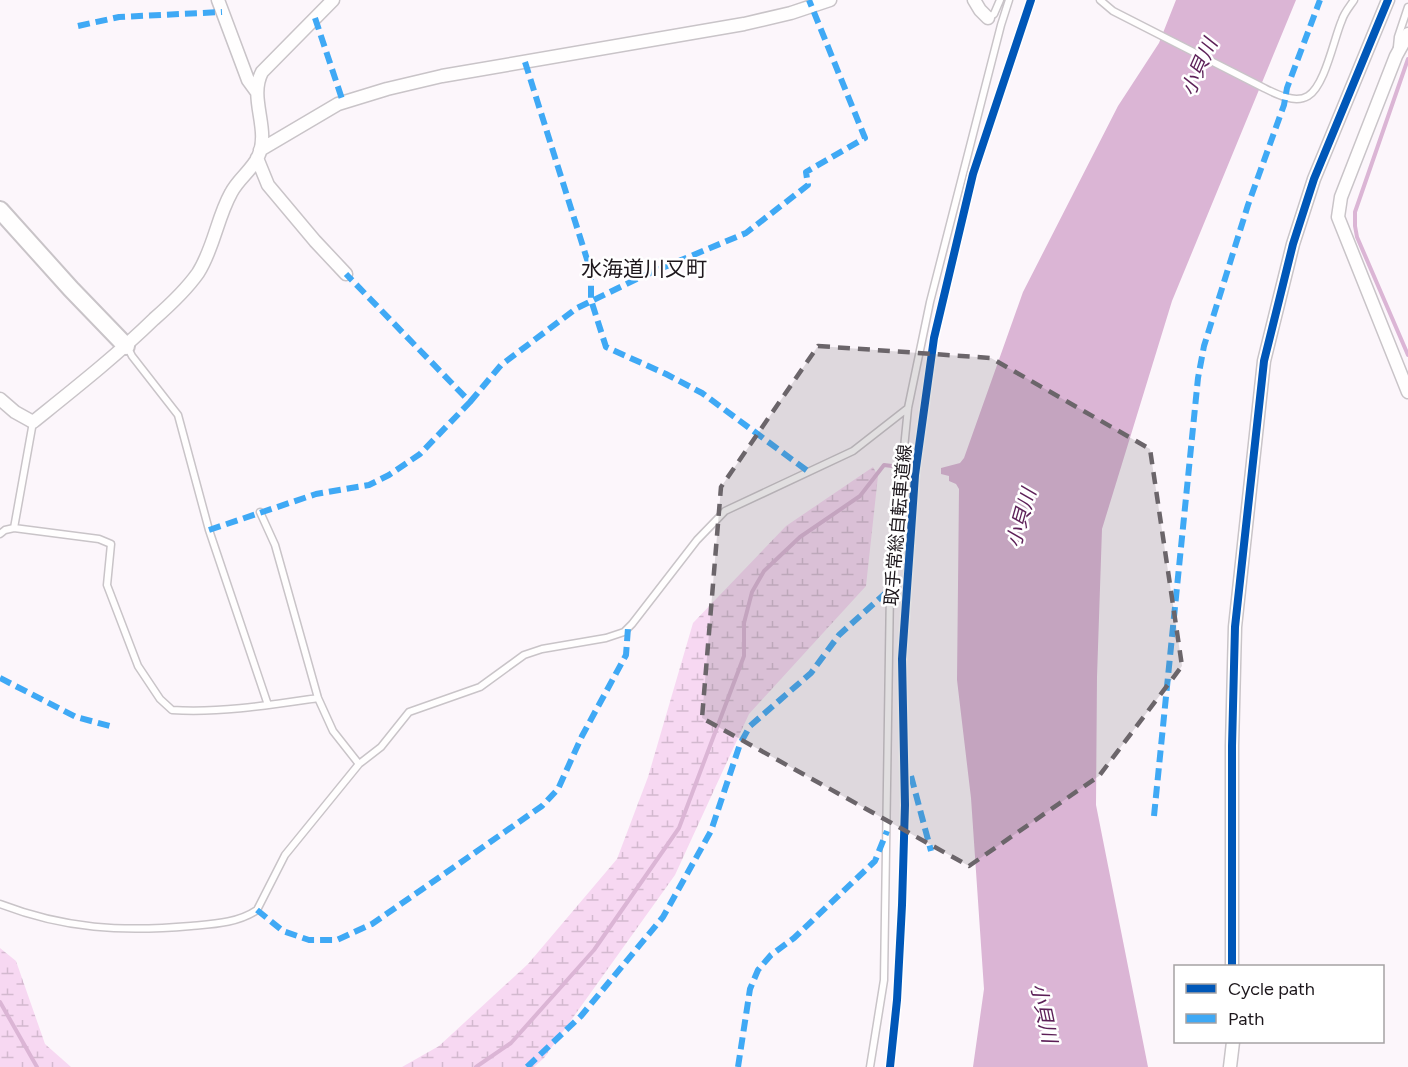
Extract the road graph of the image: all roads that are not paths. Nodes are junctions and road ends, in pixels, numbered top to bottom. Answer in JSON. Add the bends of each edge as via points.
{"nodes":[{"id":1,"x":218,"y":0,"type":"edge"},
{"id":2,"x":333,"y":0,"type":"edge"},
{"id":3,"x":830,"y":0,"type":"edge"},
{"id":4,"x":974,"y":0,"type":"edge"},
{"id":5,"x":1000,"y":0,"type":"edge"},
{"id":6,"x":1010,"y":0,"type":"edge"},
{"id":7,"x":1100,"y":0,"type":"edge"},
{"id":8,"x":1354,"y":0,"type":"edge"},
{"id":9,"x":1388,"y":0,"type":"edge"},
{"id":10,"x":1408,"y":7,"type":"edge"},
{"id":11,"x":988,"y":18,"type":"joint"},
{"id":12,"x":1408,"y":34,"type":"edge"},
{"id":13,"x":1402,"y":57,"type":"edge"},
{"id":14,"x":256,"y":91,"type":"junction"},
{"id":15,"x":259,"y":154,"type":"junction"},
{"id":16,"x":0,"y":210,"type":"edge"},
{"id":17,"x":346,"y":274,"type":"dead end"},
{"id":18,"x":126,"y":346,"type":"junction"},
{"id":19,"x":1408,"y":392,"type":"edge"},
{"id":20,"x":0,"y":399,"type":"edge"},
{"id":21,"x":908,"y":408,"type":"junction"},
{"id":22,"x":33,"y":422,"type":"junction"},
{"id":23,"x":260,"y":512,"type":"dead end"},
{"id":24,"x":14,"y":528,"type":"junction"},
{"id":25,"x":0,"y":534,"type":"edge"},
{"id":26,"x":318,"y":698,"type":"junction"},
{"id":27,"x":268,"y":705,"type":"junction"},
{"id":28,"x":359,"y":764,"type":"junction"},
{"id":29,"x":0,"y":904,"type":"edge"},
{"id":30,"x":1232,"y":965,"type":"edge"},
{"id":31,"x":1233,"y":1043,"type":"edge"},
{"id":32,"x":870,"y":1067,"type":"edge"},
{"id":33,"x":1230,"y":1067,"type":"edge"}],
"edges":[{"from":1,"to":14,"type":"street","via":[[248,80]]},
{"from":2,"to":14,"type":"street","via":[[262,72]]},
{"from":3,"to":15,"type":"street","via":[[744,24],[387,89],[338,104]]},
{"from":4,"to":11,"type":"street"},
{"from":5,"to":11,"type":"lane"},
{"from":6,"to":21,"type":"lane","via":[[933,291]]},
{"from":7,"to":8,"type":"lane","via":[[1113,11],[1264,88],[1300,99],[1314,91],[1342,18]]},
{"from":9,"to":30,"type":"street","via":[[1314,179],[1293,244],[1264,361],[1235,627]]},
{"from":10,"to":13,"type":"lane","via":[[1398,37]]},
{"from":12,"to":13,"type":"street"},
{"from":13,"to":19,"type":"street","via":[[1341,197],[1338,217]]},
{"from":14,"to":15,"type":"street","via":[[262,124]]},
{"from":15,"to":17,"type":"street","via":[[268,185]]},
{"from":15,"to":18,"type":"street","via":[[228,199],[198,272],[179,296]]},
{"from":16,"to":18,"type":"street"},
{"from":18,"to":22,"type":"street"},
{"from":18,"to":27,"type":"lane","via":[[177,415],[209,530]]},
{"from":20,"to":22,"type":"street"},
{"from":21,"to":28,"type":"lane","via":[[853,451],[725,511],[624,632],[524,655],[480,687],[409,712],[381,747]]},
{"from":21,"to":32,"type":"lane","via":[[890,589],[884,980]]},
{"from":22,"to":24,"type":"lane"},
{"from":23,"to":26,"type":"lane","via":[[275,545]]},
{"from":24,"to":25,"type":"lane"},
{"from":24,"to":27,"type":"lane","via":[[111,544],[107,585],[138,666],[172,710]]},
{"from":26,"to":27,"type":"lane"},
{"from":26,"to":28,"type":"lane","via":[[333,731]]},
{"from":28,"to":29,"type":"lane","via":[[285,855],[257,910],[249,915],[221,923],[110,930]]},
{"from":31,"to":33,"type":"street"}]}
